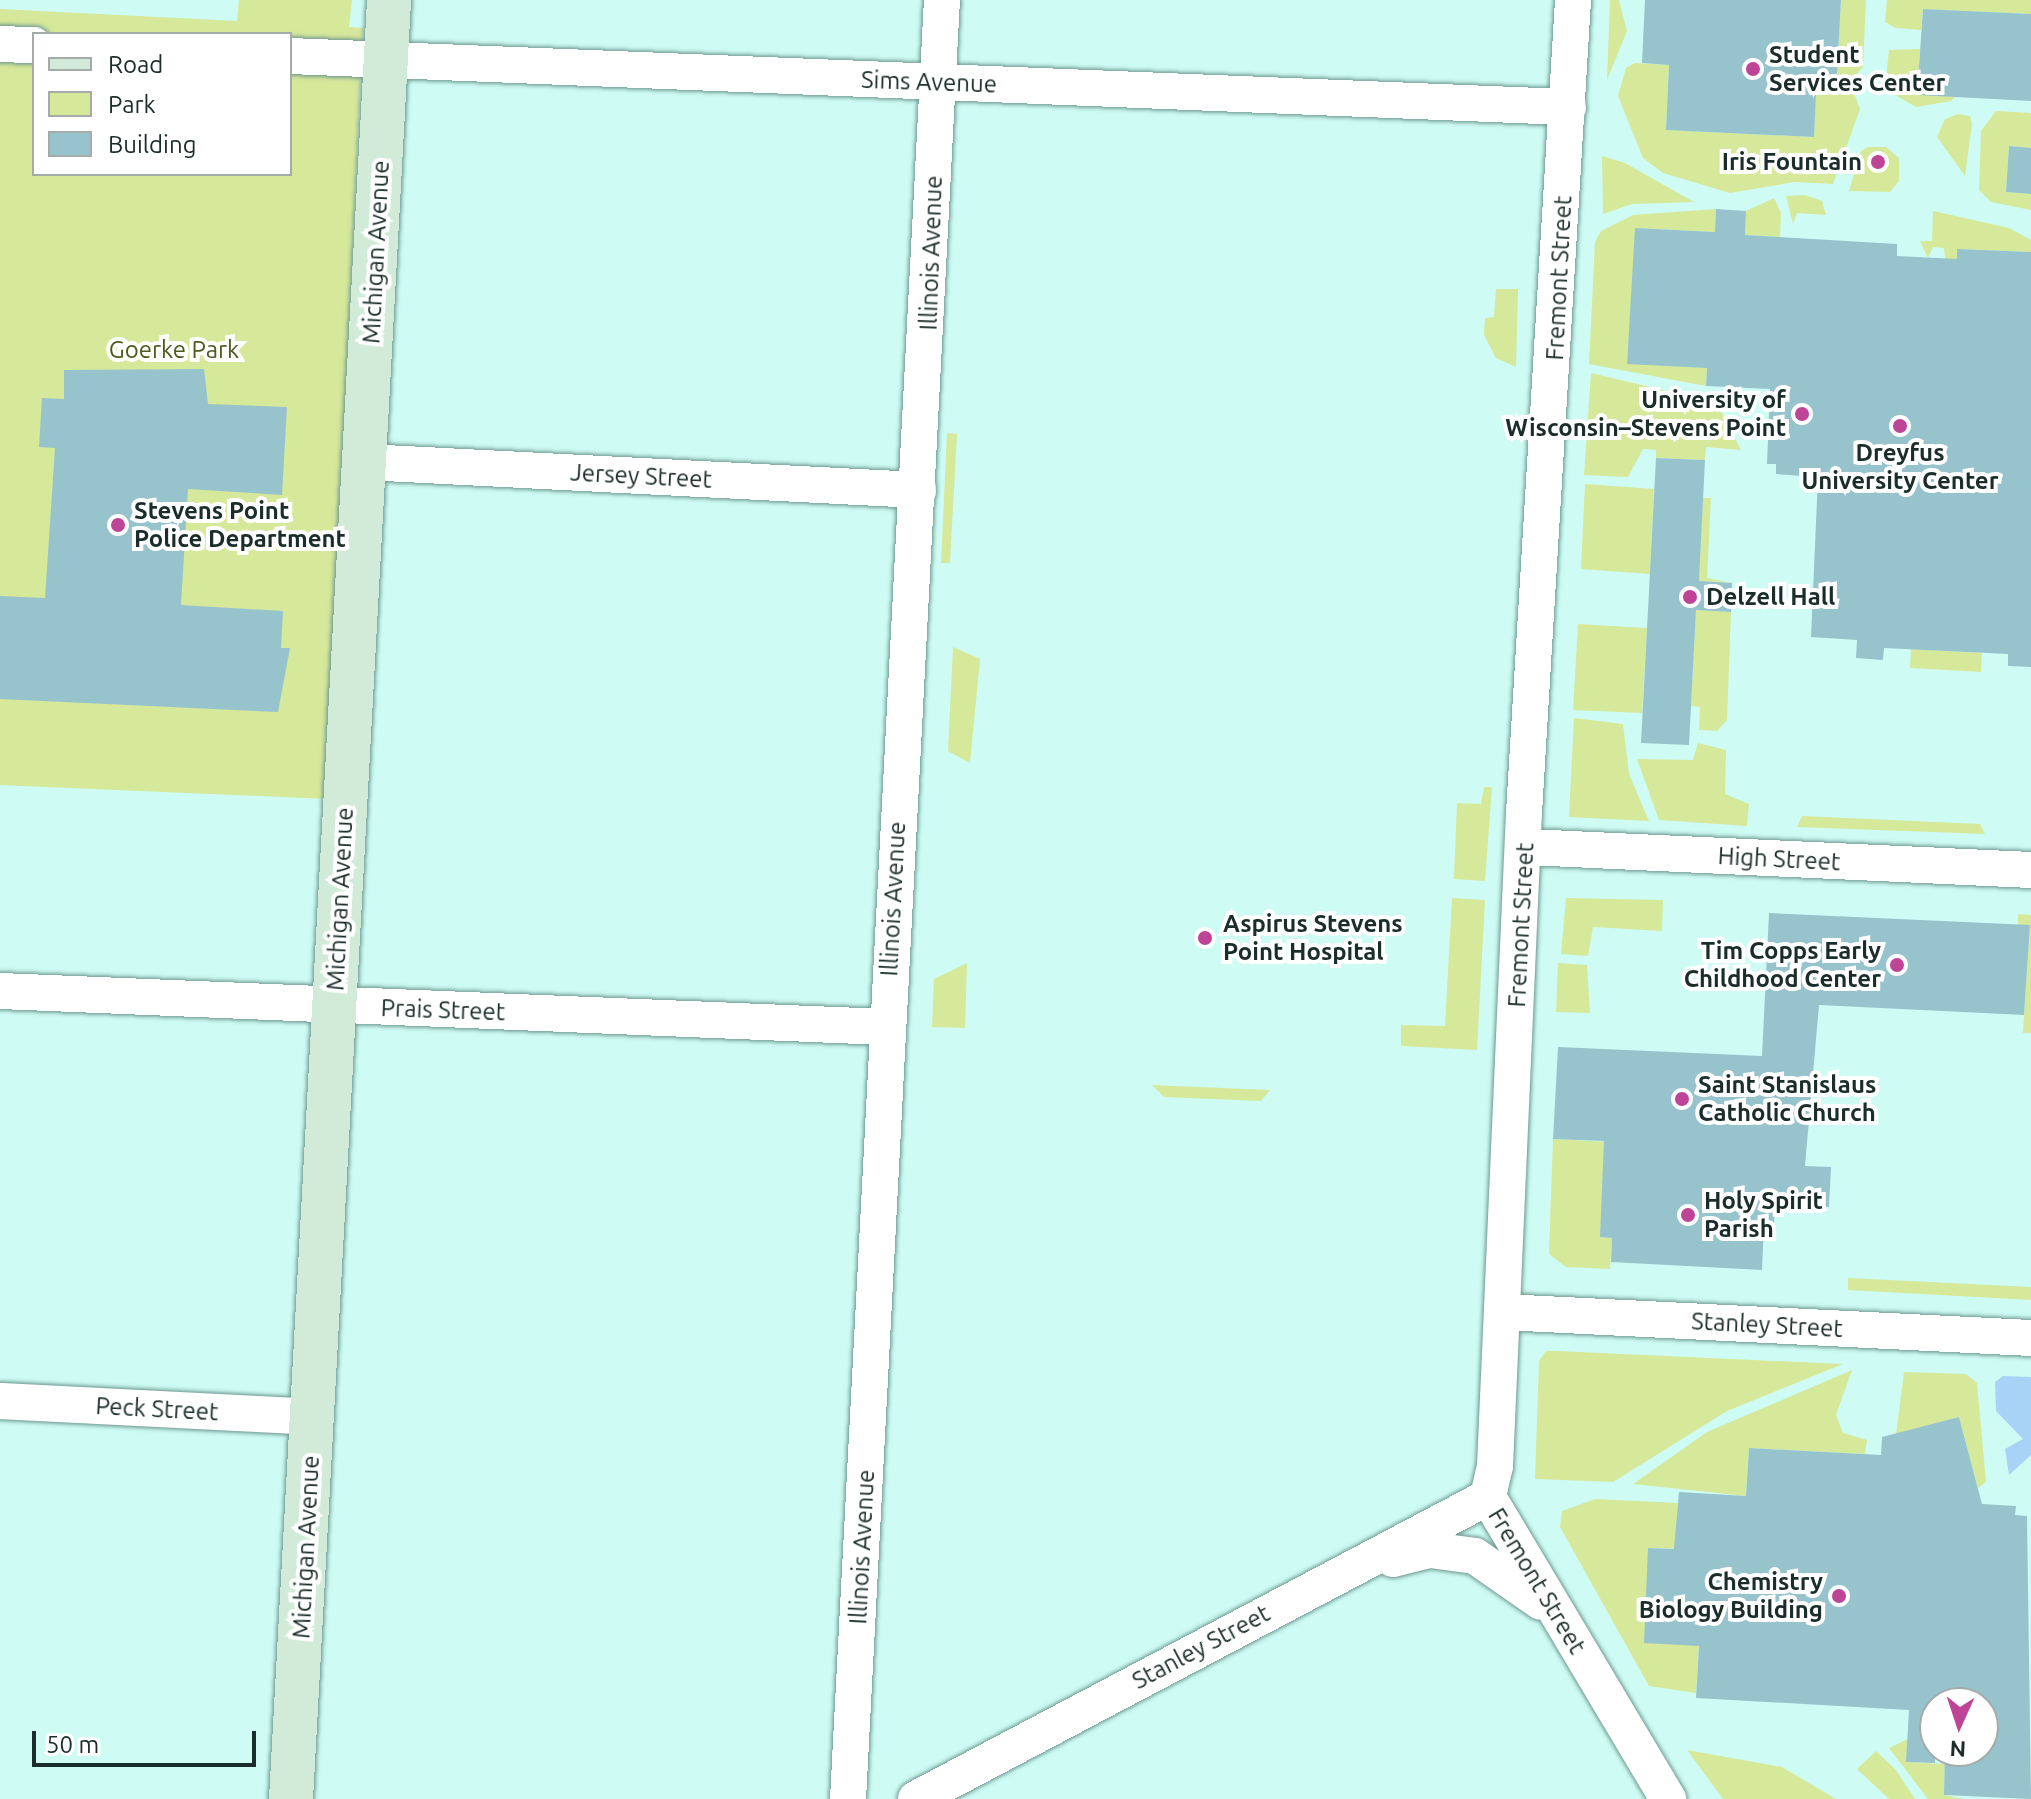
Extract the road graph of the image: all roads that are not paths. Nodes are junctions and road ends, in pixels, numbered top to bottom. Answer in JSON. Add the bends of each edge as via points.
{"nodes":[{"id":1,"x":389,"y":0,"type":"edge"},
{"id":2,"x":942,"y":0,"type":"edge"},
{"id":3,"x":1573,"y":0,"type":"edge"},
{"id":4,"x":0,"y":44,"type":"edge"},
{"id":5,"x":32,"y":45,"type":"edge"},
{"id":6,"x":292,"y":56,"type":"edge"},
{"id":7,"x":386,"y":60,"type":"junction"},
{"id":8,"x":938,"y":81,"type":"junction"},
{"id":9,"x":1568,"y":107,"type":"junction"},
{"id":10,"x":365,"y":462,"type":"junction"},
{"id":11,"x":918,"y":490,"type":"junction"},
{"id":12,"x":1527,"y":847,"type":"junction"},
{"id":13,"x":2031,"y":870,"type":"edge"},
{"id":14,"x":0,"y":991,"type":"edge"},
{"id":15,"x":333,"y":1005,"type":"junction"},
{"id":16,"x":886,"y":1027,"type":"junction"},
{"id":17,"x":1503,"y":1312,"type":"junction"},
{"id":18,"x":2031,"y":1338,"type":"edge"},
{"id":19,"x":0,"y":1401,"type":"edge"},
{"id":20,"x":314,"y":1417,"type":"junction"},
{"id":21,"x":1488,"y":1497,"type":"junction"},
{"id":22,"x":1335,"y":1577,"type":"junction"},
{"id":23,"x":1563,"y":1622,"type":"junction"},
{"id":24,"x":291,"y":1799,"type":"edge"},
{"id":25,"x":848,"y":1799,"type":"edge"},
{"id":26,"x":916,"y":1799,"type":"edge"},
{"id":27,"x":1668,"y":1799,"type":"edge"}],
"edges":[{"from":1,"to":7,"type":"street","name":"Michigan Avenue"},
{"from":2,"to":8,"type":"street","name":"Illinois Avenue"},
{"from":3,"to":9,"type":"street","name":"Fremont Street"},
{"from":4,"to":5,"type":"street"},
{"from":6,"to":7,"type":"street","name":"Sims Avenue"},
{"from":7,"to":8,"type":"street","name":"Sims Avenue"},
{"from":7,"to":10,"type":"street","name":"Michigan Avenue"},
{"from":8,"to":9,"type":"street","name":"Sims Avenue"},
{"from":8,"to":11,"type":"street","name":"Illinois Avenue"},
{"from":9,"to":12,"type":"street","name":"Fremont Street"},
{"from":10,"to":11,"type":"street","name":"Jersey Street"},
{"from":10,"to":15,"type":"street","name":"Michigan Avenue"},
{"from":11,"to":16,"type":"street","name":"Illinois Avenue"},
{"from":12,"to":13,"type":"street","name":"High Street"},
{"from":12,"to":17,"type":"street","name":"Fremont Street"},
{"from":14,"to":15,"type":"street","name":"Prais Street"},
{"from":15,"to":16,"type":"street","name":"Prais Street"},
{"from":15,"to":20,"type":"street","name":"Michigan Avenue"},
{"from":16,"to":25,"type":"street","name":"Illinois Avenue"},
{"from":17,"to":18,"type":"street","name":"Stanley Street"},
{"from":17,"to":21,"type":"street","name":"Fremont Street"},
{"from":19,"to":20,"type":"street","name":"Peck Street"},
{"from":20,"to":24,"type":"street","name":"Michigan Avenue"},
{"from":21,"to":22,"type":"street","name":"Stanley Street"},
{"from":21,"to":23,"type":"street","name":"Fremont Street"},
{"from":22,"to":23,"type":"street","via":[[1409,1553],[1447,1550],[1498,1569]]},
{"from":22,"to":26,"type":"street","name":"Stanley Street"},
{"from":23,"to":27,"type":"street","name":"Fremont Street","via":[[1625,1737]]}]}
